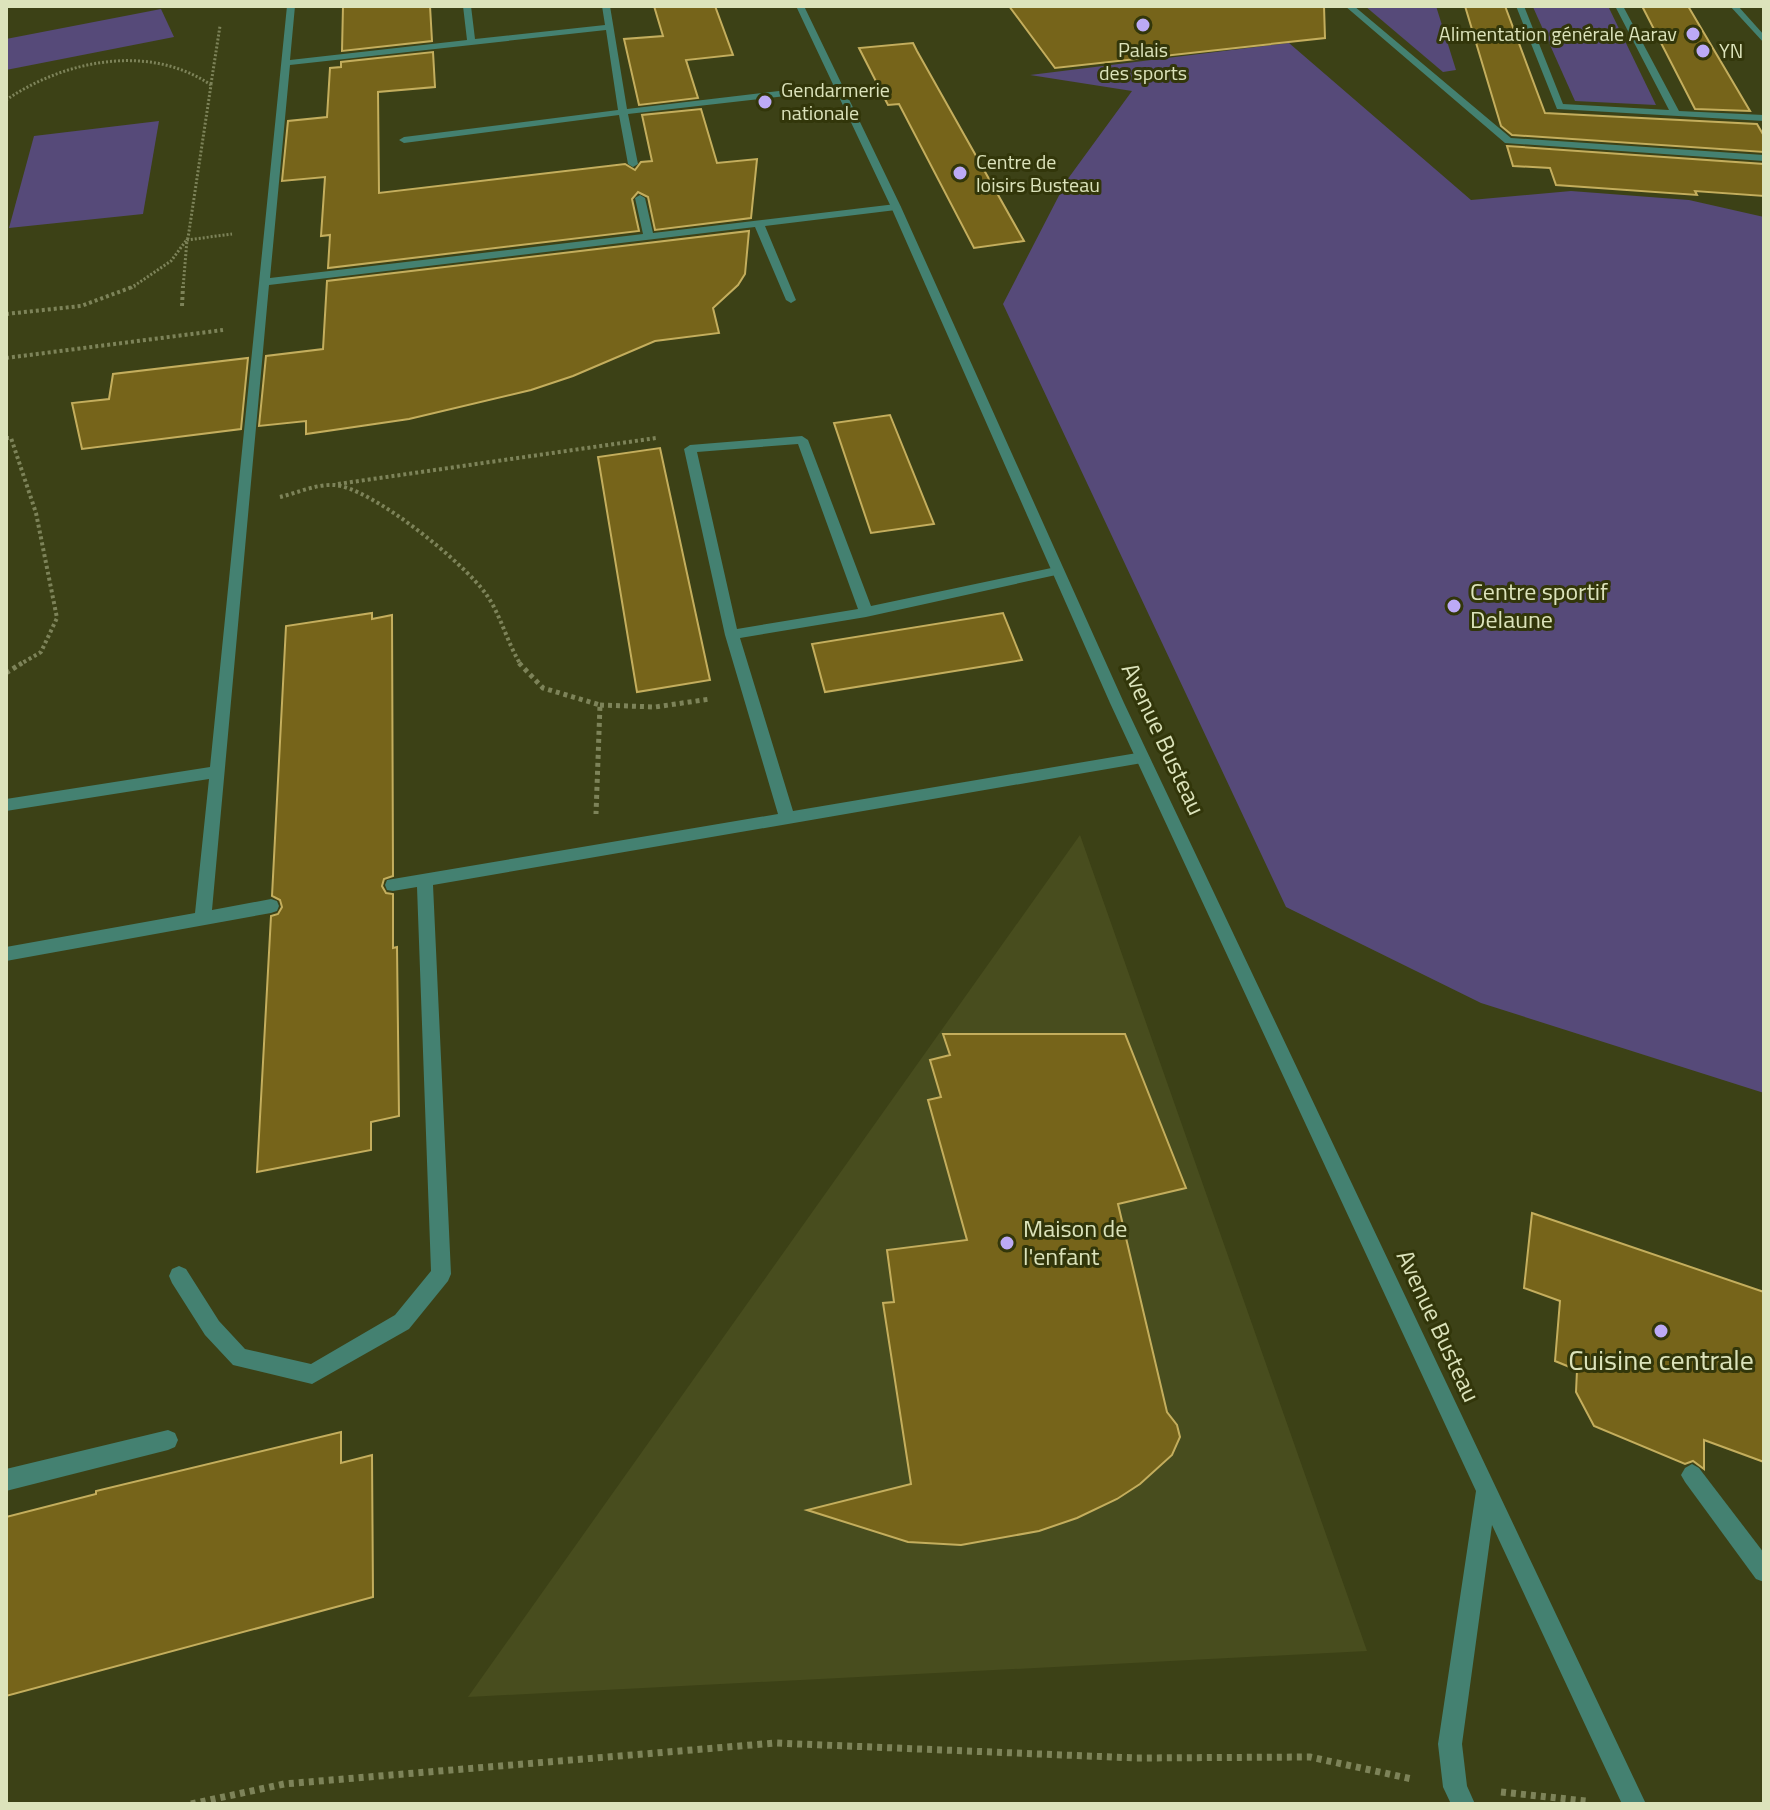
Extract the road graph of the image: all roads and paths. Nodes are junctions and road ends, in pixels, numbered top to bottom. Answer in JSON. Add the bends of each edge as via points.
{"nodes":[{"id":1,"x":291,"y":6,"type":"edge"},
{"id":2,"x":467,"y":6,"type":"edge"},
{"id":3,"x":606,"y":6,"type":"edge"},
{"id":4,"x":800,"y":6,"type":"edge"},
{"id":5,"x":1349,"y":6,"type":"edge"},
{"id":6,"x":1520,"y":6,"type":"edge"},
{"id":7,"x":1619,"y":6,"type":"edge"},
{"id":8,"x":1734,"y":6,"type":"edge"},
{"id":9,"x":220,"y":26,"type":"dead end"},
{"id":10,"x":610,"y":27,"type":"junction"},
{"id":11,"x":1764,"y":40,"type":"edge"},
{"id":12,"x":471,"y":42,"type":"junction"},
{"id":13,"x":286,"y":63,"type":"junction"},
{"id":14,"x":211,"y":85,"type":"junction"},
{"id":15,"x":838,"y":87,"type":"junction"},
{"id":16,"x":6,"y":100,"type":"edge"},
{"id":17,"x":623,"y":112,"type":"junction"},
{"id":18,"x":1676,"y":114,"type":"junction"},
{"id":19,"x":1764,"y":118,"type":"edge"},
{"id":20,"x":404,"y":140,"type":"dead end"},
{"id":21,"x":1764,"y":158,"type":"edge"},
{"id":22,"x":633,"y":164,"type":"dead end"},
{"id":23,"x":640,"y":198,"type":"dead end"},
{"id":24,"x":896,"y":207,"type":"junction"},
{"id":25,"x":759,"y":224,"type":"junction"},
{"id":26,"x":235,"y":234,"type":"dead end"},
{"id":27,"x":648,"y":235,"type":"junction"},
{"id":28,"x":187,"y":240,"type":"junction"},
{"id":29,"x":265,"y":282,"type":"junction"},
{"id":30,"x":791,"y":300,"type":"dead end"},
{"id":31,"x":182,"y":306,"type":"dead end"},
{"id":32,"x":6,"y":314,"type":"edge"},
{"id":33,"x":261,"y":325,"type":"junction"},
{"id":34,"x":6,"y":358,"type":"edge"},
{"id":35,"x":6,"y":438,"type":"edge"},
{"id":36,"x":690,"y":449,"type":"junction"},
{"id":37,"x":337,"y":484,"type":"junction"},
{"id":38,"x":243,"y":506,"type":"junction"},
{"id":39,"x":1056,"y":571,"type":"junction"},
{"id":40,"x":866,"y":612,"type":"junction"},
{"id":41,"x":732,"y":635,"type":"junction"},
{"id":42,"x":6,"y":673,"type":"edge"},
{"id":43,"x":747,"y":690,"type":"junction"},
{"id":44,"x":600,"y":705,"type":"junction"},
{"id":45,"x":1143,"y":758,"type":"junction"},
{"id":46,"x":217,"y":772,"type":"junction"},
{"id":47,"x":6,"y":805,"type":"edge"},
{"id":48,"x":787,"y":818,"type":"junction"},
{"id":49,"x":593,"y":851,"type":"junction"},
{"id":50,"x":425,"y":880,"type":"junction"},
{"id":51,"x":393,"y":885,"type":"dead end"},
{"id":52,"x":271,"y":906,"type":"dead end"},
{"id":53,"x":203,"y":918,"type":"junction"},
{"id":54,"x":6,"y":954,"type":"edge"},
{"id":55,"x":179,"y":1276,"type":"dead end"},
{"id":56,"x":168,"y":1440,"type":"dead end"},
{"id":57,"x":1692,"y":1475,"type":"dead end"},
{"id":58,"x":6,"y":1480,"type":"edge"},
{"id":59,"x":1486,"y":1491,"type":"junction"},
{"id":60,"x":1764,"y":1571,"type":"edge"},
{"id":61,"x":1396,"y":1775,"type":"dead end"},
{"id":62,"x":1520,"y":1794,"type":"dead end"},
{"id":63,"x":1572,"y":1800,"type":"dead end"},
{"id":64,"x":191,"y":1804,"type":"edge"},
{"id":65,"x":1463,"y":1804,"type":"edge"},
{"id":66,"x":1634,"y":1804,"type":"edge"}],
"edges":[{"from":1,"to":13,"type":"street"},
{"from":2,"to":12,"type":"street"},
{"from":3,"to":10,"type":"street"},
{"from":4,"to":15,"type":"street","name":"Avenue Busteau"},
{"from":5,"to":21,"type":"street","via":[[1508,141]]},
{"from":6,"to":18,"type":"street","via":[[1560,107]]},
{"from":7,"to":18,"type":"street"},
{"from":8,"to":11,"type":"street"},
{"from":9,"to":14,"type":"path"},
{"from":10,"to":12,"type":"street"},
{"from":10,"to":17,"type":"street"},
{"from":12,"to":13,"type":"street"},
{"from":13,"to":29,"type":"street"},
{"from":14,"to":16,"type":"path","via":[[199,73],[155,60],[117,61],[80,67]]},
{"from":14,"to":28,"type":"path"},
{"from":15,"to":17,"type":"street"},
{"from":15,"to":24,"type":"street","name":"Avenue Busteau"},
{"from":17,"to":20,"type":"street"},
{"from":17,"to":22,"type":"street"},
{"from":18,"to":19,"type":"street"},
{"from":23,"to":27,"type":"street"},
{"from":24,"to":25,"type":"street"},
{"from":24,"to":39,"type":"street","name":"Avenue Busteau"},
{"from":25,"to":27,"type":"street"},
{"from":25,"to":30,"type":"street"},
{"from":26,"to":28,"type":"path"},
{"from":27,"to":29,"type":"street"},
{"from":28,"to":31,"type":"path"},
{"from":28,"to":32,"type":"path","via":[[157,275],[124,293],[67,308]]},
{"from":29,"to":33,"type":"street"},
{"from":33,"to":34,"type":"path"},
{"from":33,"to":38,"type":"street"},
{"from":35,"to":42,"type":"path","via":[[11,438],[36,513],[57,618],[41,652]]},
{"from":36,"to":37,"type":"path","via":[[660,438]]},
{"from":36,"to":40,"type":"street","via":[[802,440]]},
{"from":36,"to":41,"type":"street"},
{"from":37,"to":38,"type":"path"},
{"from":37,"to":44,"type":"path","via":[[369,498],[459,563],[487,595],[528,676],[555,695]]},
{"from":38,"to":46,"type":"street"},
{"from":39,"to":40,"type":"street"},
{"from":39,"to":45,"type":"street","name":"Avenue Busteau"},
{"from":40,"to":41,"type":"street"},
{"from":41,"to":43,"type":"street"},
{"from":43,"to":44,"type":"path","via":[[677,706]]},
{"from":43,"to":48,"type":"street"},
{"from":44,"to":49,"type":"path"},
{"from":45,"to":48,"type":"street"},
{"from":45,"to":59,"type":"street","name":"Avenue Busteau"},
{"from":46,"to":47,"type":"street"},
{"from":46,"to":53,"type":"street"},
{"from":48,"to":49,"type":"street"},
{"from":49,"to":50,"type":"street"},
{"from":50,"to":51,"type":"street"},
{"from":50,"to":55,"type":"street","via":[[441,1274],[402,1322],[312,1374],[240,1358],[212,1328]]},
{"from":52,"to":53,"type":"street"},
{"from":53,"to":54,"type":"street"},
{"from":56,"to":58,"type":"street"},
{"from":57,"to":60,"type":"street"},
{"from":59,"to":65,"type":"street","via":[[1450,1744],[1455,1787]]},
{"from":59,"to":66,"type":"street","name":"Avenue Busteau"},
{"from":61,"to":64,"type":"path","via":[[1310,1757],[1136,1758],[775,1743],[284,1784]]},
{"from":62,"to":63,"type":"path"}]}
